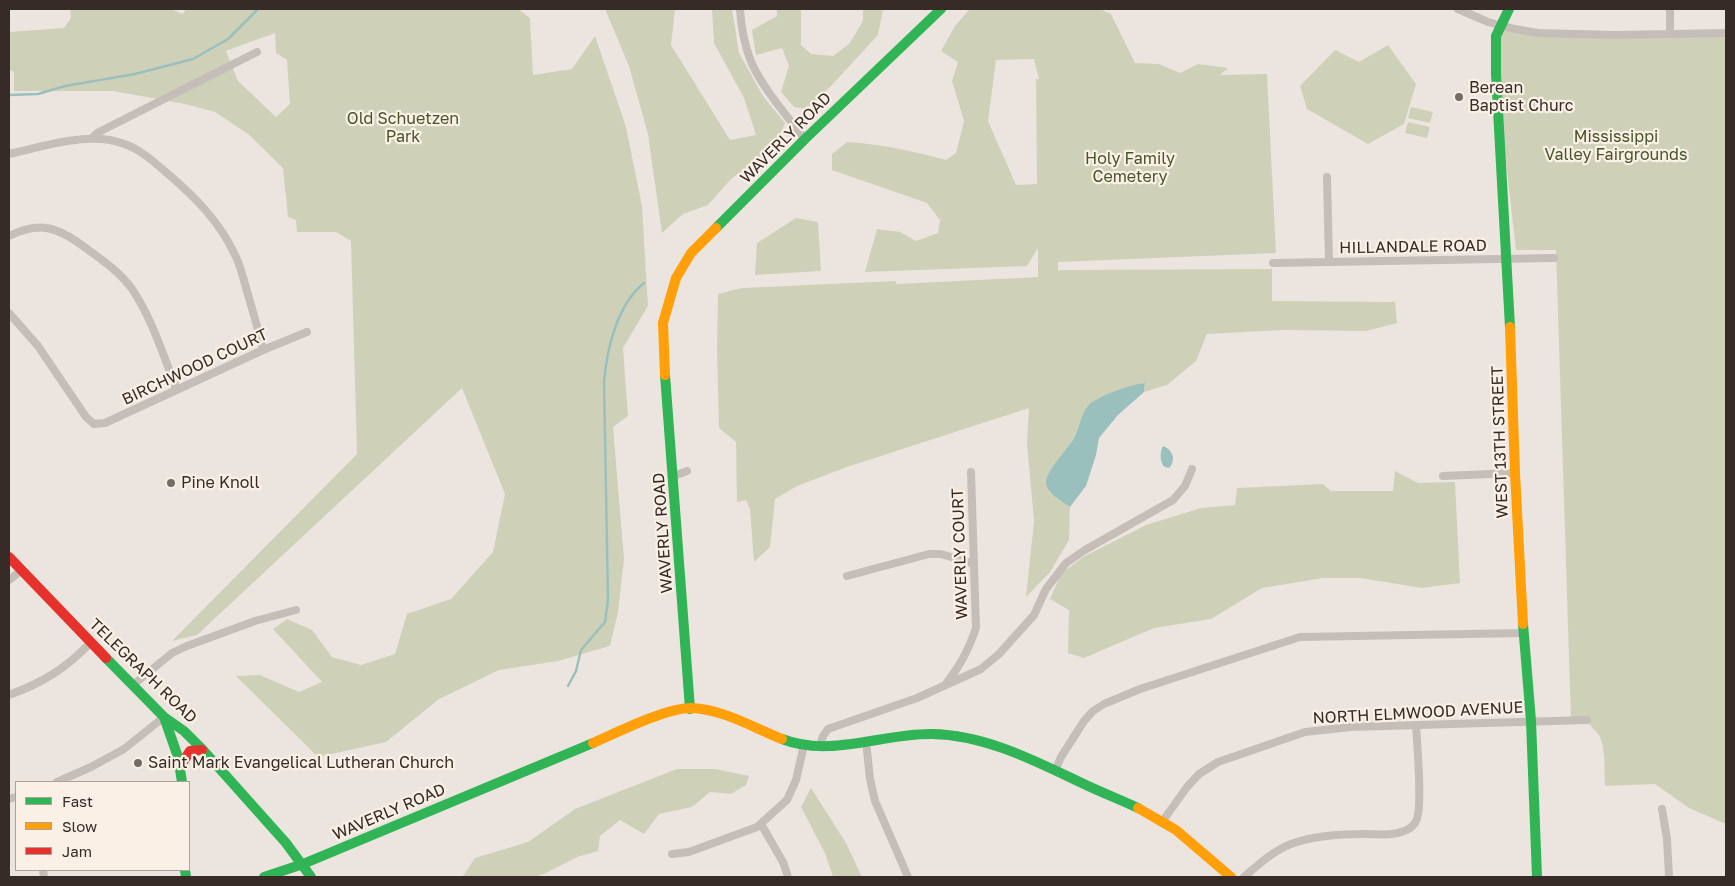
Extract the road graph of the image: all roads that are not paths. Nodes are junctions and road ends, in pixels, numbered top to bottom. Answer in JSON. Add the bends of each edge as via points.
{"nodes":[{"id":1,"x":740,"y":9,"type":"edge"},
{"id":2,"x":941,"y":9,"type":"edge"},
{"id":3,"x":1458,"y":9,"type":"edge"},
{"id":4,"x":1509,"y":9,"type":"edge"},
{"id":5,"x":1670,"y":9,"type":"edge"},
{"id":6,"x":1502,"y":26,"type":"junction"},
{"id":7,"x":1670,"y":33,"type":"junction"},
{"id":8,"x":1726,"y":33,"type":"edge"},
{"id":9,"x":257,"y":52,"type":"dead end"},
{"id":10,"x":92,"y":138,"type":"junction"},
{"id":11,"x":805,"y":139,"type":"junction"},
{"id":12,"x":9,"y":154,"type":"edge"},
{"id":13,"x":1327,"y":177,"type":"dead end"},
{"id":14,"x":9,"y":236,"type":"edge"},
{"id":15,"x":1554,"y":258,"type":"dead end"},
{"id":16,"x":1506,"y":259,"type":"junction"},
{"id":17,"x":1329,"y":262,"type":"junction"},
{"id":18,"x":1273,"y":263,"type":"dead end"},
{"id":19,"x":9,"y":314,"type":"edge"},
{"id":20,"x":307,"y":332,"type":"dead end"},
{"id":21,"x":263,"y":350,"type":"junction"},
{"id":22,"x":177,"y":390,"type":"junction"},
{"id":23,"x":1192,"y":469,"type":"dead end"},
{"id":24,"x":687,"y":471,"type":"dead end"},
{"id":25,"x":971,"y":472,"type":"dead end"},
{"id":26,"x":1515,"y":473,"type":"junction"},
{"id":27,"x":674,"y":476,"type":"junction"},
{"id":28,"x":1443,"y":476,"type":"dead end"},
{"id":29,"x":9,"y":557,"type":"edge"},
{"id":30,"x":974,"y":564,"type":"junction"},
{"id":31,"x":22,"y":570,"type":"junction"},
{"id":32,"x":847,"y":576,"type":"dead end"},
{"id":33,"x":9,"y":580,"type":"edge"},
{"id":34,"x":296,"y":610,"type":"dead end"},
{"id":35,"x":1524,"y":633,"type":"junction"},
{"id":36,"x":92,"y":642,"type":"junction"},
{"id":37,"x":133,"y":685,"type":"junction"},
{"id":38,"x":944,"y":687,"type":"junction"},
{"id":39,"x":9,"y":695,"type":"edge"},
{"id":40,"x":690,"y":709,"type":"junction"},
{"id":41,"x":164,"y":718,"type":"junction"},
{"id":42,"x":1588,"y":720,"type":"dead end"},
{"id":43,"x":1531,"y":721,"type":"junction"},
{"id":44,"x":1416,"y":725,"type":"junction"},
{"id":45,"x":866,"y":741,"type":"junction"},
{"id":46,"x":804,"y":745,"type":"junction"},
{"id":47,"x":820,"y":746,"type":"junction"},
{"id":48,"x":202,"y":750,"type":"junction"},
{"id":49,"x":181,"y":765,"type":"junction"},
{"id":50,"x":1055,"y":771,"type":"junction"},
{"id":51,"x":59,"y":781,"type":"edge"},
{"id":52,"x":182,"y":781,"type":"edge"},
{"id":53,"x":1662,"y":809,"type":"dead end"},
{"id":54,"x":1162,"y":822,"type":"junction"},
{"id":55,"x":760,"y":824,"type":"junction"},
{"id":56,"x":672,"y":854,"type":"dead end"},
{"id":57,"x":303,"y":864,"type":"junction"},
{"id":58,"x":264,"y":877,"type":"edge"},
{"id":59,"x":311,"y":877,"type":"edge"},
{"id":60,"x":788,"y":877,"type":"edge"},
{"id":61,"x":908,"y":877,"type":"edge"},
{"id":62,"x":1231,"y":877,"type":"edge"},
{"id":63,"x":1244,"y":877,"type":"edge"},
{"id":64,"x":1537,"y":877,"type":"edge"},
{"id":65,"x":1669,"y":877,"type":"edge"}],
"edges":[{"from":1,"to":11,"type":"street","via":[[750,61]]},
{"from":2,"to":11,"type":"street","name":"WAVERLY ROAD"},
{"from":3,"to":6,"type":"street"},
{"from":4,"to":6,"type":"street","name":"WEST 13TH STREET"},
{"from":5,"to":7,"type":"street"},
{"from":6,"to":7,"type":"street","via":[[1538,33]]},
{"from":6,"to":16,"type":"street","name":"WEST 13TH STREET","via":[[1496,36],[1496,74]]},
{"from":7,"to":8,"type":"street"},
{"from":9,"to":10,"type":"street"},
{"from":10,"to":12,"type":"street"},
{"from":10,"to":21,"type":"street","via":[[139,149],[209,213],[230,244],[239,266]]},
{"from":11,"to":27,"type":"street","name":"WAVERLY ROAD","via":[[691,253],[676,278],[663,323],[662,345]]},
{"from":13,"to":17,"type":"street"},
{"from":14,"to":22,"type":"street","via":[[37,227],[55,229],[108,264],[132,290],[144,310]]},
{"from":15,"to":16,"type":"street","name":"HILLANDALE ROAD"},
{"from":16,"to":17,"type":"street","name":"HILLANDALE ROAD"},
{"from":16,"to":26,"type":"street","name":"WEST 13TH STREET"},
{"from":17,"to":18,"type":"street","name":"HILLANDALE ROAD"},
{"from":19,"to":22,"type":"street","name":"BIRCHWOOD COURT","via":[[38,346],[94,424],[105,424]]},
{"from":20,"to":21,"type":"street","name":"BIRCHWOOD COURT"},
{"from":21,"to":22,"type":"street","name":"BIRCHWOOD COURT"},
{"from":23,"to":38,"type":"street","via":[[1185,486],[1173,500],[1066,563],[1046,589],[1034,615],[999,654],[981,669]]},
{"from":24,"to":27,"type":"street"},
{"from":25,"to":30,"type":"street","name":"WAVERLY COURT"},
{"from":26,"to":28,"type":"street"},
{"from":26,"to":35,"type":"street","name":"WEST 13TH STREET"},
{"from":27,"to":40,"type":"street","name":"WAVERLY ROAD"},
{"from":29,"to":31,"type":"street","name":"TELEGRAPH ROAD"},
{"from":30,"to":32,"type":"street","via":[[940,554],[928,554]]},
{"from":30,"to":38,"type":"street","name":"WAVERLY COURT","via":[[976,628],[968,651]]},
{"from":31,"to":33,"type":"street"},
{"from":31,"to":36,"type":"street","name":"TELEGRAPH ROAD"},
{"from":34,"to":37,"type":"street","via":[[179,649]]},
{"from":35,"to":43,"type":"street","name":"WEST 13TH STREET"},
{"from":35,"to":50,"type":"street","via":[[1300,636],[1140,688],[1093,710]]},
{"from":36,"to":37,"type":"street","name":"TELEGRAPH ROAD"},
{"from":36,"to":39,"type":"street","via":[[67,665],[28,688]]},
{"from":37,"to":41,"type":"street","name":"TELEGRAPH ROAD"},
{"from":38,"to":47,"type":"street","via":[[828,729]]},
{"from":40,"to":46,"type":"street","via":[[725,716]]},
{"from":40,"to":57,"type":"street","name":"WAVERLY ROAD","via":[[635,725]]},
{"from":41,"to":48,"type":"street","name":"TELEGRAPH ROAD","via":[[173,722]]},
{"from":41,"to":49,"type":"street"},
{"from":41,"to":51,"type":"street","via":[[124,749]]},
{"from":42,"to":43,"type":"street","name":"NORTH ELMWOOD AVENUE"},
{"from":43,"to":44,"type":"street","name":"NORTH ELMWOOD AVENUE"},
{"from":43,"to":64,"type":"street","name":"WEST 13TH STREET"},
{"from":44,"to":54,"type":"street","name":"NORTH ELMWOOD AVENUE","via":[[1305,732],[1218,762],[1199,774]]},
{"from":44,"to":63,"type":"street","via":[[1420,788],[1417,820],[1408,829],[1390,834],[1342,834],[1291,844]]},
{"from":45,"to":47,"type":"street"},
{"from":45,"to":50,"type":"street","via":[[933,734],[982,741]]},
{"from":45,"to":61,"type":"street","via":[[875,801]]},
{"from":46,"to":47,"type":"street"},
{"from":46,"to":55,"type":"street","via":[[796,780],[787,800]]},
{"from":48,"to":49,"type":"street","via":[[190,751]]},
{"from":48,"to":57,"type":"street","name":"TELEGRAPH ROAD"},
{"from":49,"to":52,"type":"street"},
{"from":50,"to":54,"type":"street"},
{"from":53,"to":65,"type":"street"},
{"from":54,"to":62,"type":"street","via":[[1211,857]]},
{"from":55,"to":56,"type":"street","via":[[689,852]]},
{"from":55,"to":60,"type":"street","via":[[783,862]]},
{"from":57,"to":58,"type":"street","name":"WAVERLY ROAD"},
{"from":57,"to":59,"type":"street","name":"TELEGRAPH ROAD"}]}
